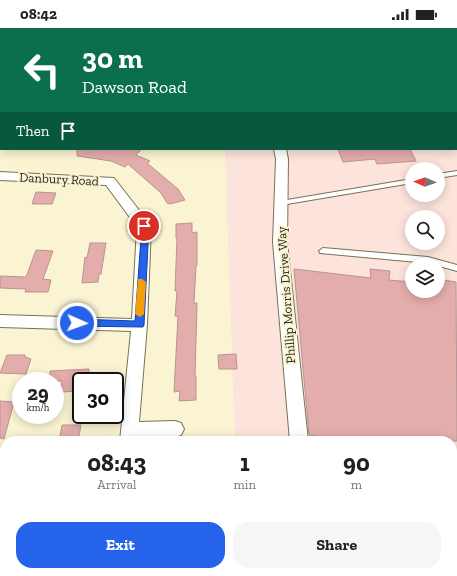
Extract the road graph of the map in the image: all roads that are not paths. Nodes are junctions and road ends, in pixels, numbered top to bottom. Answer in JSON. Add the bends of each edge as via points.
{"nodes":[{"id":1,"x":280,"y":150,"type":"edge"},
{"id":2,"x":457,"y":173,"type":"edge"},
{"id":3,"x":445,"y":175,"type":"edge"},
{"id":4,"x":0,"y":176,"type":"edge"},
{"id":5,"x":405,"y":182,"type":"edge"},
{"id":6,"x":281,"y":203,"type":"junction"},
{"id":7,"x":323,"y":251,"type":"dead end"},
{"id":8,"x":457,"y":268,"type":"edge"},
{"id":9,"x":0,"y":321,"type":"edge"},
{"id":10,"x":139,"y":325,"type":"junction"},
{"id":11,"x":175,"y":429,"type":"dead end"},
{"id":12,"x":130,"y":435,"type":"edge"},
{"id":13,"x":299,"y":436,"type":"edge"}],
"edges":[{"from":1,"to":6,"type":"street","name":"Phillip Morris Drive Way"},
{"from":2,"to":3,"type":"lane"},
{"from":4,"to":10,"type":"street","name":"Danbury Road","via":[[110,181],[144,226]]},
{"from":5,"to":6,"type":"lane"},
{"from":6,"to":13,"type":"street","name":"Phillip Morris Drive Way","via":[[280,242]]},
{"from":7,"to":8,"type":"lane","via":[[428,260]]},
{"from":9,"to":10,"type":"street"},
{"from":10,"to":12,"type":"street"},
{"from":11,"to":12,"type":"street"}]}
